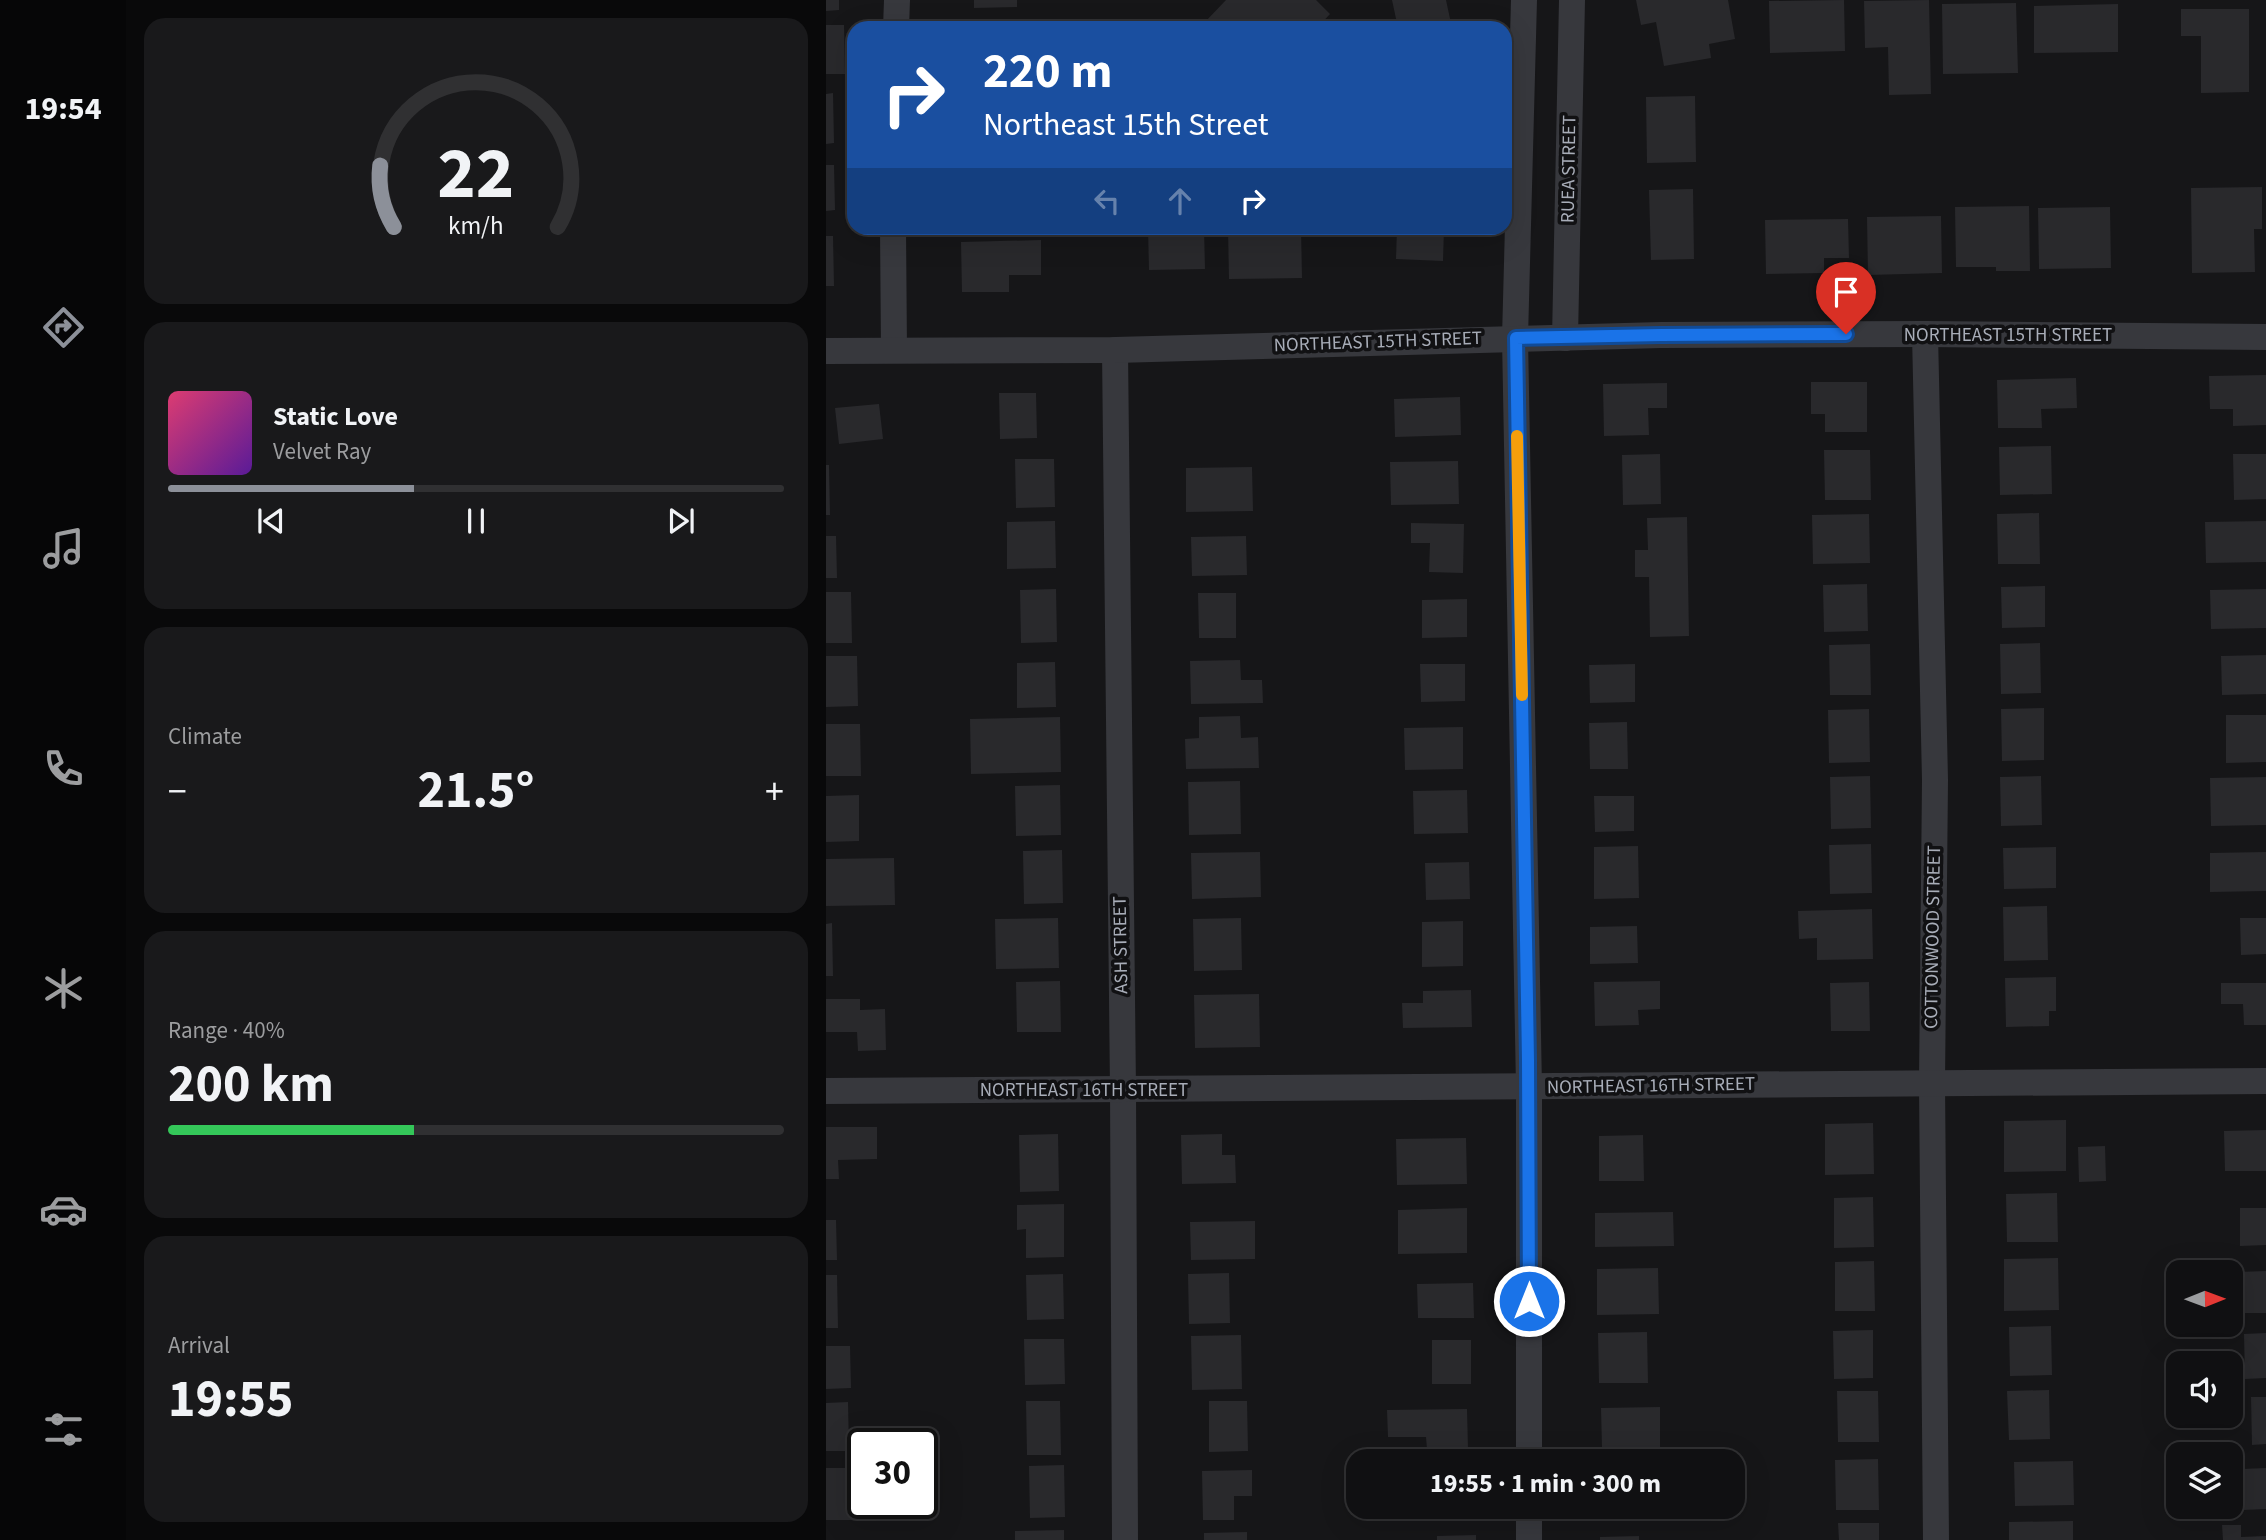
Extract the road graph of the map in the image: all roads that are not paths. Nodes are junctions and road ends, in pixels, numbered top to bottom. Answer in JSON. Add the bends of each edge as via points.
{"nodes":[{"id":1,"x":897,"y":0,"type":"edge"},
{"id":2,"x":1524,"y":0,"type":"edge"},
{"id":3,"x":1572,"y":0,"type":"edge"},
{"id":4,"x":896,"y":21,"type":"edge"},
{"id":5,"x":893,"y":235,"type":"edge"},
{"id":6,"x":1925,"y":334,"type":"junction"},
{"id":7,"x":2266,"y":337,"type":"edge"},
{"id":8,"x":1516,"y":338,"type":"junction"},
{"id":9,"x":1565,"y":338,"type":"junction"},
{"id":10,"x":894,"y":350,"type":"junction"},
{"id":11,"x":1115,"y":350,"type":"junction"},
{"id":12,"x":826,"y":351,"type":"edge"},
{"id":13,"x":2266,"y":1082,"type":"edge"},
{"id":14,"x":1932,"y":1083,"type":"junction"},
{"id":15,"x":1528,"y":1087,"type":"junction"},
{"id":16,"x":1123,"y":1090,"type":"junction"},
{"id":17,"x":826,"y":1091,"type":"edge"},
{"id":18,"x":1529,"y":1449,"type":"edge"},
{"id":19,"x":1529,"y":1519,"type":"edge"},
{"id":20,"x":1125,"y":1540,"type":"edge"},
{"id":21,"x":1529,"y":1540,"type":"edge"},
{"id":22,"x":1936,"y":1540,"type":"edge"}],
"edges":[{"from":1,"to":4,"type":"street"},
{"from":2,"to":8,"type":"street"},
{"from":3,"to":9,"type":"street","name":"RUEA STREET"},
{"from":5,"to":10,"type":"street"},
{"from":6,"to":7,"type":"street","name":"NORTHEAST 15TH STREET"},
{"from":6,"to":9,"type":"street","name":"NORTHEAST 15TH STREET"},
{"from":6,"to":14,"type":"street","name":"COTTONWOOD STREET","via":[[1935,780]]},
{"from":8,"to":9,"type":"street","name":"NORTHEAST 15TH STREET"},
{"from":8,"to":11,"type":"street","name":"NORTHEAST 15TH STREET"},
{"from":8,"to":15,"type":"street"},
{"from":10,"to":11,"type":"street","name":"NORTHEAST 15TH STREET"},
{"from":10,"to":12,"type":"street","name":"NORTHEAST 15TH STREET"},
{"from":11,"to":16,"type":"street","name":"ASH STREET"},
{"from":13,"to":14,"type":"street","name":"NORTHEAST 16TH STREET"},
{"from":14,"to":15,"type":"street","name":"NORTHEAST 16TH STREET"},
{"from":14,"to":22,"type":"street","name":"COTTONWOOD STREET"},
{"from":15,"to":16,"type":"street","name":"NORTHEAST 16TH STREET"},
{"from":15,"to":18,"type":"street"},
{"from":16,"to":17,"type":"street","name":"NORTHEAST 16TH STREET"},
{"from":16,"to":20,"type":"street","name":"ASH STREET"},
{"from":19,"to":21,"type":"street"}]}
